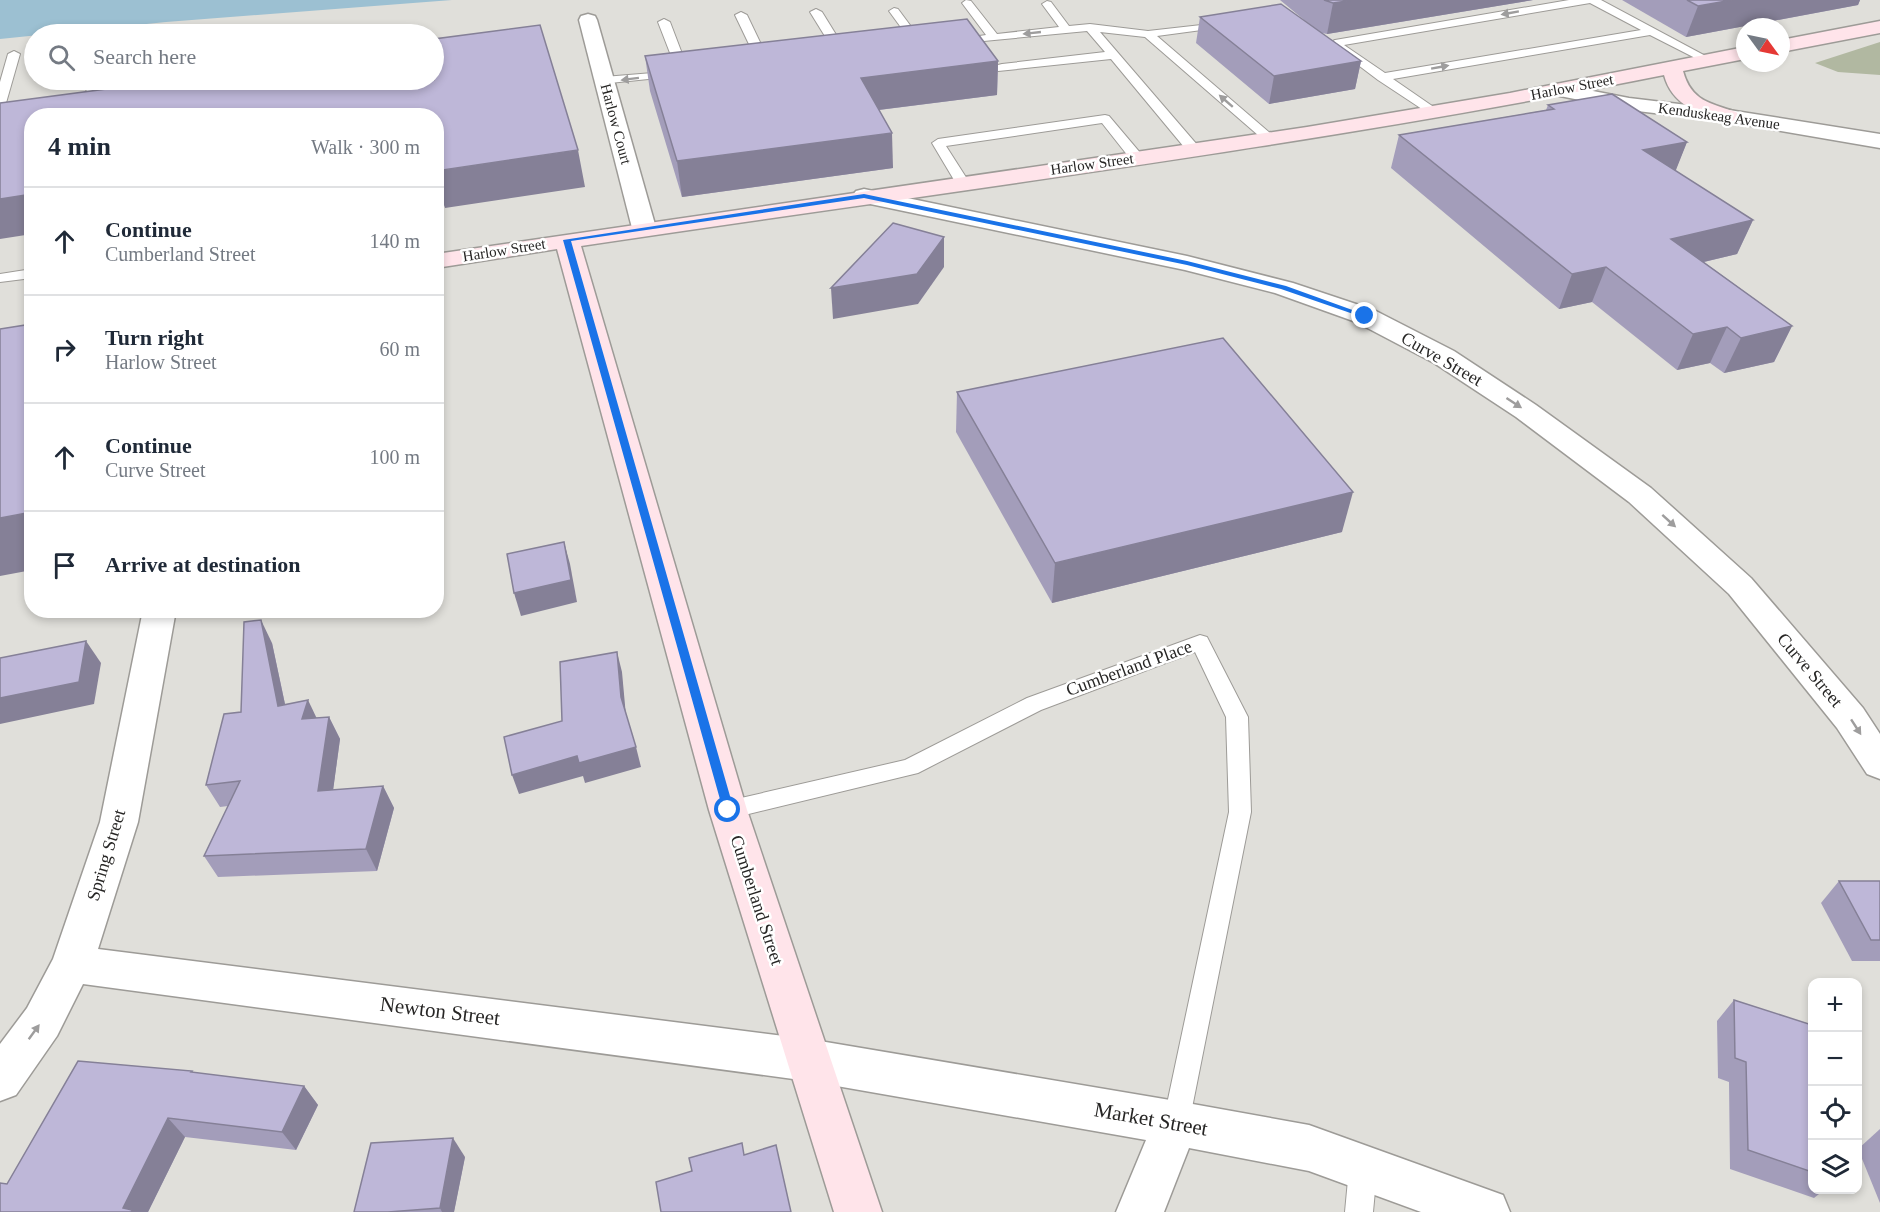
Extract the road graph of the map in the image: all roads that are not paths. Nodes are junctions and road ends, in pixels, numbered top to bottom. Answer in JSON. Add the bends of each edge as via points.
{"nodes":[{"id":1,"x":1588,"y":0,"type":"edge"},
{"id":2,"x":1593,"y":0,"type":"edge"},
{"id":3,"x":967,"y":3,"type":"dead end"},
{"id":4,"x":1047,"y":4,"type":"dead end"},
{"id":5,"x":894,"y":11,"type":"dead end"},
{"id":6,"x":816,"y":12,"type":"dead end"},
{"id":7,"x":741,"y":15,"type":"dead end"},
{"id":8,"x":588,"y":20,"type":"dead end"},
{"id":9,"x":664,"y":22,"type":"dead end"},
{"id":10,"x":1240,"y":22,"type":"edge"},
{"id":11,"x":1090,"y":27,"type":"junction"},
{"id":12,"x":1880,"y":27,"type":"edge"},
{"id":13,"x":1066,"y":29,"type":"junction"},
{"id":14,"x":1652,"y":31,"type":"junction"},
{"id":15,"x":1148,"y":34,"type":"junction"},
{"id":16,"x":993,"y":37,"type":"junction"},
{"id":17,"x":1790,"y":44,"type":"edge"},
{"id":18,"x":14,"y":54,"type":"dead end"},
{"id":19,"x":842,"y":54,"type":"edge"},
{"id":20,"x":1113,"y":55,"type":"junction"},
{"id":21,"x":1736,"y":55,"type":"edge"},
{"id":22,"x":1707,"y":60,"type":"junction"},
{"id":23,"x":764,"y":63,"type":"edge"},
{"id":24,"x":1672,"y":67,"type":"junction"},
{"id":25,"x":1002,"y":68,"type":"dead end"},
{"id":26,"x":1382,"y":77,"type":"junction"},
{"id":27,"x":604,"y":81,"type":"junction"},
{"id":28,"x":93,"y":90,"type":"edge"},
{"id":29,"x":1557,"y":90,"type":"junction"},
{"id":30,"x":0,"y":103,"type":"edge"},
{"id":31,"x":89,"y":108,"type":"edge"},
{"id":32,"x":1434,"y":113,"type":"junction"},
{"id":33,"x":1729,"y":116,"type":"junction"},
{"id":34,"x":1270,"y":139,"type":"junction"},
{"id":35,"x":1880,"y":141,"type":"edge"},
{"id":36,"x":1194,"y":150,"type":"junction"},
{"id":37,"x":1137,"y":158,"type":"junction"},
{"id":38,"x":962,"y":182,"type":"junction"},
{"id":39,"x":864,"y":196,"type":"junction"},
{"id":40,"x":644,"y":228,"type":"junction"},
{"id":41,"x":567,"y":240,"type":"junction"},
{"id":42,"x":444,"y":260,"type":"edge"},
{"id":43,"x":24,"y":274,"type":"edge"},
{"id":44,"x":0,"y":278,"type":"edge"},
{"id":45,"x":158,"y":618,"type":"edge"},
{"id":46,"x":1880,"y":764,"type":"edge"},
{"id":47,"x":728,"y":810,"type":"junction"},
{"id":48,"x":72,"y":964,"type":"junction"},
{"id":49,"x":808,"y":1060,"type":"junction"},
{"id":50,"x":0,"y":1080,"type":"edge"},
{"id":51,"x":1176,"y":1123,"type":"junction"},
{"id":52,"x":1364,"y":1169,"type":"junction"},
{"id":53,"x":858,"y":1212,"type":"edge"},
{"id":54,"x":1140,"y":1212,"type":"edge"},
{"id":55,"x":1359,"y":1212,"type":"edge"},
{"id":56,"x":1486,"y":1212,"type":"edge"}],
"edges":[{"from":1,"to":26,"type":"lane","one_way":true,"via":[[1331,41]]},
{"from":2,"to":14,"type":"lane"},
{"from":3,"to":16,"type":"lane"},
{"from":4,"to":13,"type":"lane"},
{"from":5,"to":16,"type":"lane","via":[[925,45]]},
{"from":6,"to":19,"type":"lane"},
{"from":7,"to":23,"type":"lane"},
{"from":8,"to":27,"type":"street","name":"Harlow Court"},
{"from":9,"to":27,"type":"lane","one_way":true,"via":[[689,72]]},
{"from":10,"to":15,"type":"lane"},
{"from":11,"to":13,"type":"lane"},
{"from":11,"to":15,"type":"lane"},
{"from":11,"to":20,"type":"lane"},
{"from":12,"to":17,"type":"street"},
{"from":13,"to":16,"type":"lane","one_way":true},
{"from":14,"to":22,"type":"lane"},
{"from":26,"to":14,"type":"lane","one_way":true},
{"from":34,"to":15,"type":"lane","one_way":true},
{"from":18,"to":30,"type":"lane"},
{"from":20,"to":25,"type":"lane"},
{"from":20,"to":36,"type":"lane"},
{"from":21,"to":22,"type":"street","name":"Harlow Street"},
{"from":22,"to":24,"type":"street","name":"Harlow Street"},
{"from":24,"to":29,"type":"street","name":"Harlow Street"},
{"from":24,"to":33,"type":"street","via":[[1675,85],[1682,95]]},
{"from":26,"to":32,"type":"lane"},
{"from":27,"to":40,"type":"street","name":"Harlow Court"},
{"from":28,"to":31,"type":"lane"},
{"from":29,"to":32,"type":"street","name":"Harlow Street"},
{"from":29,"to":33,"type":"street","name":"Kenduskeag Avenue","via":[[1629,104]]},
{"from":32,"to":34,"type":"street","name":"Harlow Street"},
{"from":33,"to":35,"type":"street","name":"Kenduskeag Avenue"},
{"from":34,"to":36,"type":"street","name":"Harlow Street"},
{"from":36,"to":37,"type":"street","name":"Harlow Street"},
{"from":37,"to":38,"type":"street","name":"Harlow Street"},
{"from":37,"to":38,"type":"lane","via":[[1105,119],[938,143]]},
{"from":38,"to":39,"type":"street","name":"Harlow Street"},
{"from":39,"to":40,"type":"street","name":"Harlow Street"},
{"from":39,"to":46,"type":"street","name":"Curve Street","one_way":true,"via":[[1176,261],[1284,288],[1365,316],[1444,357],[1526,411],[1640,495],[1740,586],[1850,718]]},
{"from":40,"to":41,"type":"street","name":"Harlow Street"},
{"from":41,"to":42,"type":"street","name":"Harlow Street"},
{"from":41,"to":47,"type":"street","name":"Cumberland Street"},
{"from":43,"to":44,"type":"lane"},
{"from":45,"to":48,"type":"street","name":"Spring Street","via":[[119,822]]},
{"from":47,"to":49,"type":"street","name":"Cumberland Street"},
{"from":47,"to":51,"type":"lane","name":"Cumberland Place","via":[[910,767],[1034,704],[1200,642],[1237,717],[1240,812]]},
{"from":48,"to":49,"type":"street","name":"Newton Street"},
{"from":50,"to":48,"type":"street","name":"Spring Street","one_way":true,"via":[[42,1022]]},
{"from":49,"to":51,"type":"street","name":"Market Street"},
{"from":49,"to":53,"type":"street","name":"Cumberland Street"},
{"from":51,"to":52,"type":"street","name":"Market Street","via":[[1309,1148]]},
{"from":51,"to":54,"type":"street"},
{"from":52,"to":55,"type":"lane"},
{"from":52,"to":56,"type":"street","name":"Market Street"}]}
